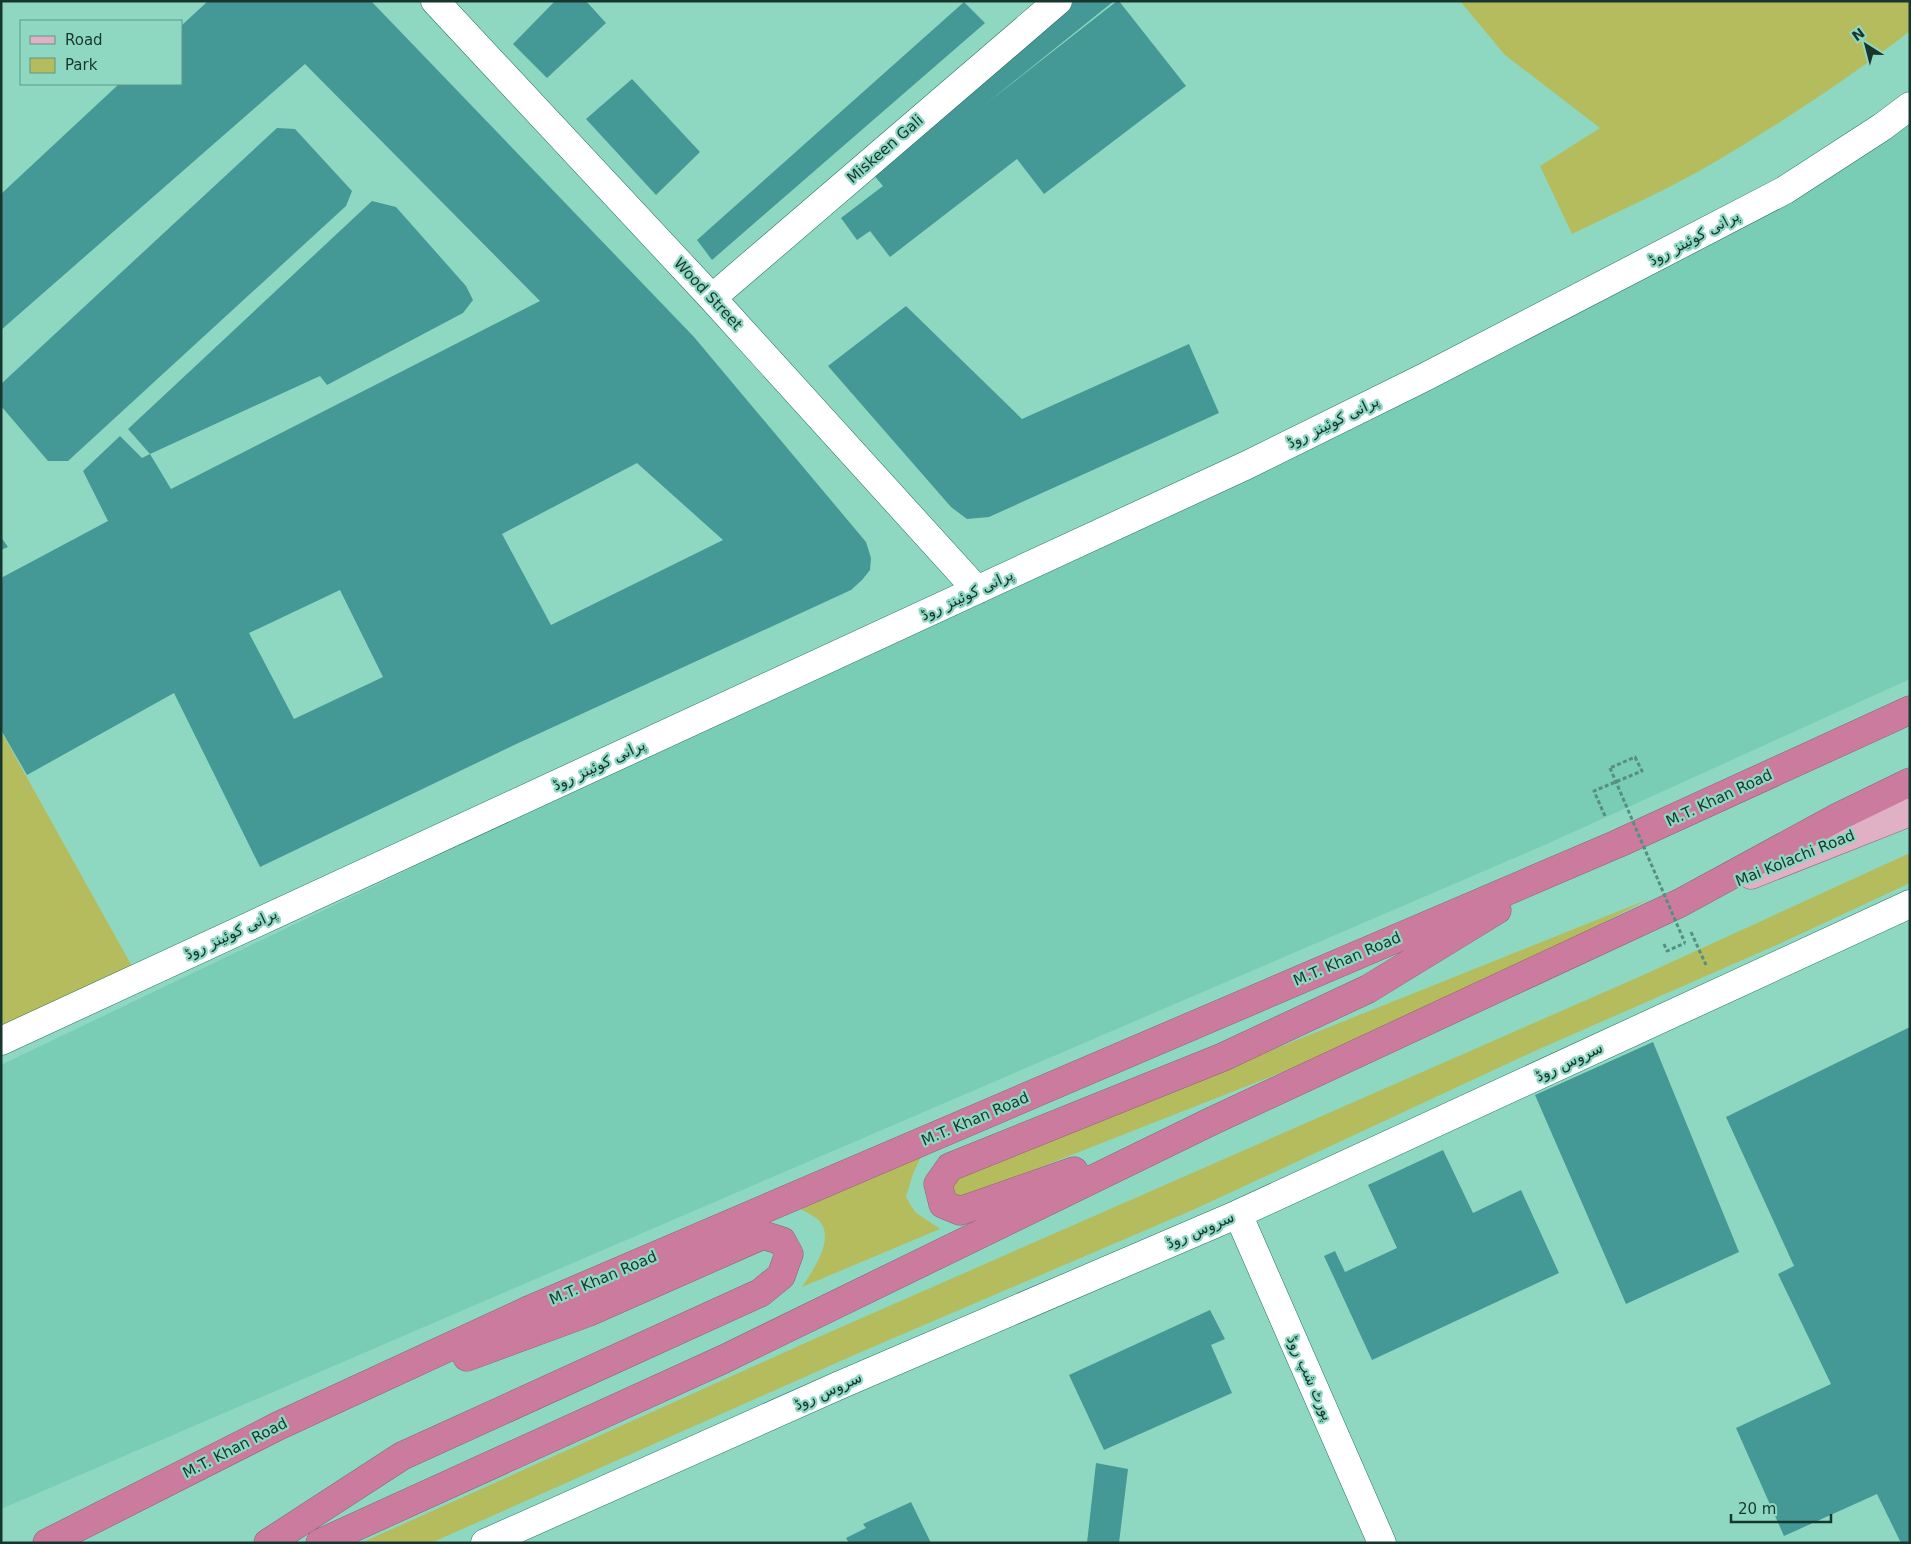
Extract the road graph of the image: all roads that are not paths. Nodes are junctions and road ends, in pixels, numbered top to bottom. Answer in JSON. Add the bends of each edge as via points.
{"nodes":[{"id":1,"x":435,"y":1,"type":"edge"},
{"id":2,"x":1058,"y":1,"type":"edge"},
{"id":3,"x":1910,"y":106,"type":"edge"},
{"id":4,"x":712,"y":298,"type":"junction"},
{"id":5,"x":977,"y":590,"type":"junction"},
{"id":6,"x":1910,"y":710,"type":"edge"},
{"id":7,"x":1910,"y":782,"type":"edge"},
{"id":8,"x":1910,"y":812,"type":"edge"},
{"id":9,"x":1578,"y":861,"type":"junction"},
{"id":10,"x":1680,"y":903,"type":"junction"},
{"id":11,"x":1910,"y":904,"type":"edge"},
{"id":12,"x":1,"y":1041,"type":"edge"},
{"id":13,"x":1212,"y":1121,"type":"junction"},
{"id":14,"x":1238,"y":1214,"type":"junction"},
{"id":15,"x":278,"y":1426,"type":"junction"},
{"id":16,"x":47,"y":1543,"type":"edge"},
{"id":17,"x":268,"y":1543,"type":"edge"},
{"id":18,"x":320,"y":1543,"type":"edge"},
{"id":19,"x":485,"y":1543,"type":"edge"},
{"id":20,"x":1382,"y":1543,"type":"edge"}],
"edges":[{"from":1,"to":4,"type":"street","name":"Wood Street"},
{"from":2,"to":4,"type":"street","name":"Miskeen Gali"},
{"from":3,"to":5,"type":"street","name":"پرانی کوئینز روڈ","via":[[1786,190],[1674,249],[1255,461]]},
{"from":4,"to":5,"type":"street","name":"Wood Street"},
{"from":5,"to":12,"type":"street","name":"پرانی کوئینز روڈ"},
{"from":6,"to":9,"type":"highway","name":"M.T. Khan Road"},
{"from":7,"to":10,"type":"highway","via":[[1838,817]]},
{"from":8,"to":10,"type":"main road","name":"Mai Kolachi Road"},
{"from":9,"to":13,"type":"highway","via":[[1368,990],[1223,1057],[950,1167],[938,1184],[943,1204],[960,1211]]},
{"from":9,"to":15,"type":"highway","name":"M.T. Khan Road","via":[[540,1305]]},
{"from":10,"to":13,"type":"highway"},
{"from":11,"to":14,"type":"street","name":"سروس روڈ"},
{"from":13,"to":18,"type":"highway","via":[[724,1359]]},
{"from":14,"to":19,"type":"street","name":"سروس روڈ","via":[[840,1385]]},
{"from":14,"to":20,"type":"street","name":"پورٹ شپ روڈ"},
{"from":15,"to":16,"type":"highway","name":"M.T. Khan Road"},
{"from":15,"to":17,"type":"highway","via":[[589,1312],[763,1235],[782,1241],[789,1254],[781,1276],[760,1293],[402,1456]]}]}
